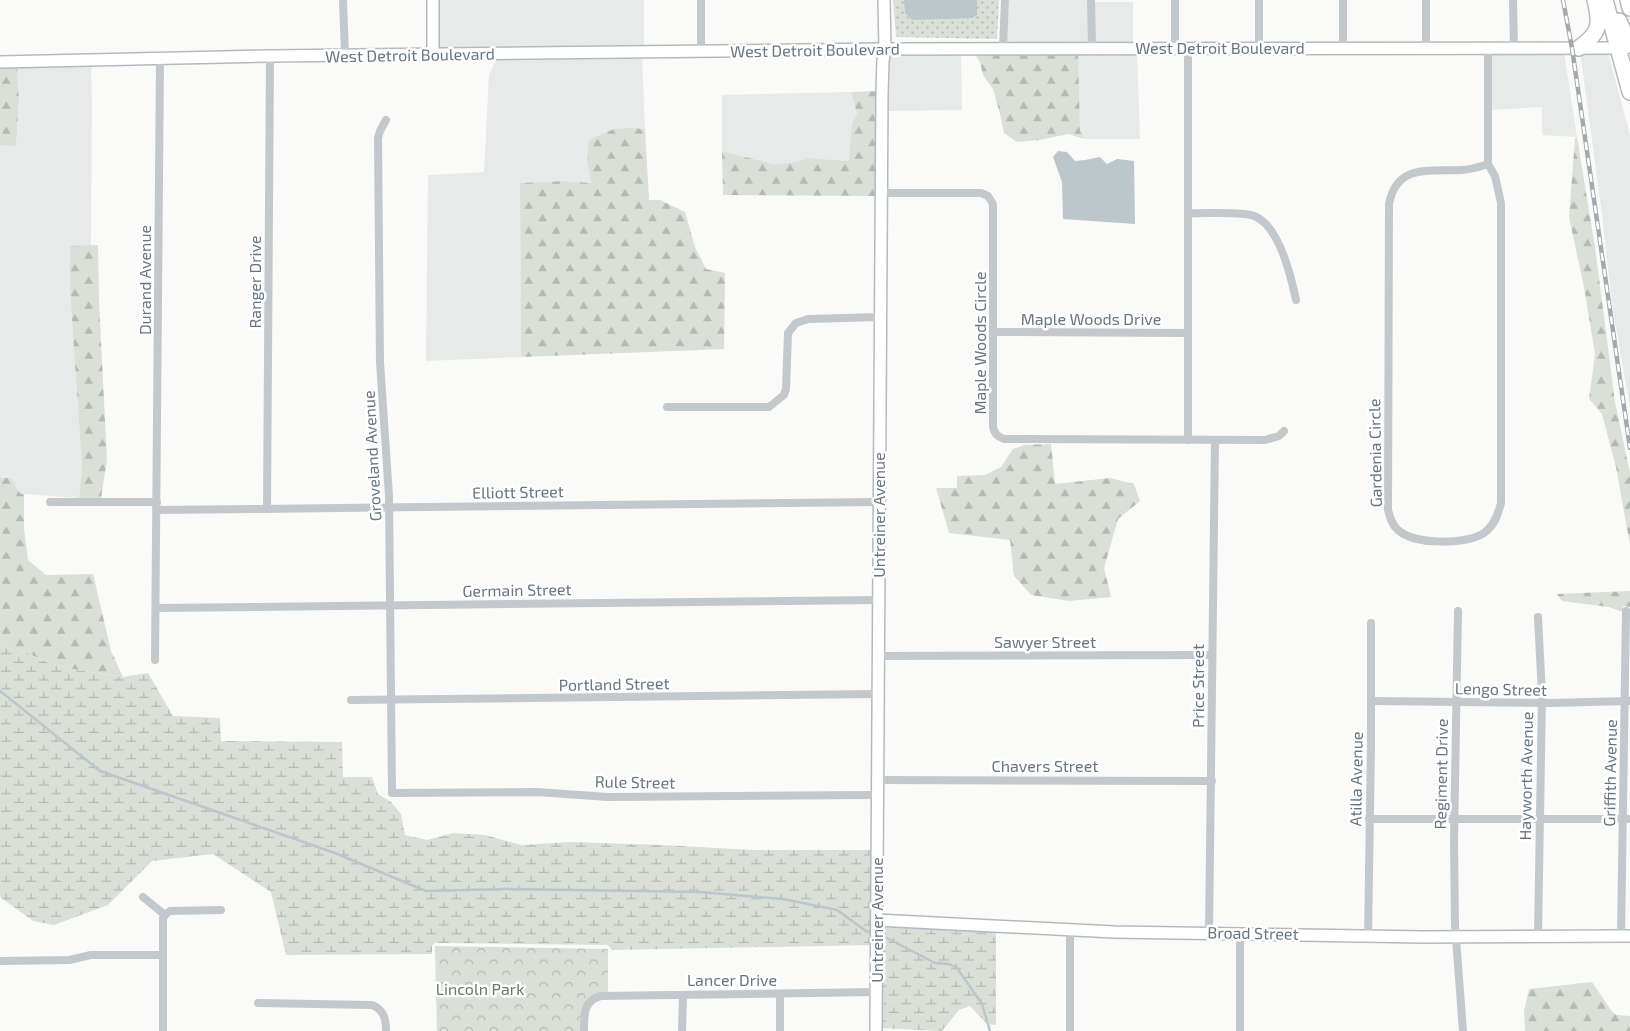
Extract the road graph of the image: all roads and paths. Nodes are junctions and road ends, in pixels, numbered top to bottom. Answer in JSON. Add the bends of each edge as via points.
{"nodes":[{"id":1,"x":343,"y":0,"type":"edge"},
{"id":2,"x":432,"y":0,"type":"edge"},
{"id":3,"x":700,"y":0,"type":"edge"},
{"id":4,"x":884,"y":0,"type":"edge"},
{"id":5,"x":1005,"y":0,"type":"edge"},
{"id":6,"x":1092,"y":0,"type":"edge"},
{"id":7,"x":1175,"y":0,"type":"edge"},
{"id":8,"x":1259,"y":0,"type":"edge"},
{"id":9,"x":1343,"y":0,"type":"edge"},
{"id":10,"x":1426,"y":0,"type":"edge"},
{"id":11,"x":1513,"y":0,"type":"edge"},
{"id":12,"x":1594,"y":0,"type":"edge"},
{"id":13,"x":1605,"y":0,"type":"edge"},
{"id":14,"x":1613,"y":0,"type":"edge"},
{"id":15,"x":1628,"y":0,"type":"edge"},
{"id":16,"x":1630,"y":8,"type":"edge"},
{"id":17,"x":1003,"y":48,"type":"junction"},
{"id":18,"x":1092,"y":48,"type":"junction"},
{"id":19,"x":1175,"y":48,"type":"junction"},
{"id":20,"x":1188,"y":48,"type":"junction"},
{"id":21,"x":1259,"y":48,"type":"junction"},
{"id":22,"x":1343,"y":48,"type":"junction"},
{"id":23,"x":1426,"y":48,"type":"junction"},
{"id":24,"x":1488,"y":48,"type":"junction"},
{"id":25,"x":1514,"y":48,"type":"junction"},
{"id":26,"x":1579,"y":48,"type":"junction"},
{"id":27,"x":1627,"y":48,"type":"edge"},
{"id":28,"x":885,"y":49,"type":"junction"},
{"id":29,"x":701,"y":51,"type":"junction"},
{"id":30,"x":433,"y":54,"type":"junction"},
{"id":31,"x":270,"y":56,"type":"junction"},
{"id":32,"x":345,"y":56,"type":"junction"},
{"id":33,"x":160,"y":58,"type":"junction"},
{"id":34,"x":0,"y":62,"type":"edge"},
{"id":35,"x":1630,"y":92,"type":"edge"},
{"id":36,"x":386,"y":120,"type":"dead end"},
{"id":37,"x":1488,"y":164,"type":"junction"},
{"id":38,"x":882,"y":193,"type":"junction"},
{"id":39,"x":1188,"y":213,"type":"junction"},
{"id":40,"x":1296,"y":300,"type":"dead end"},
{"id":41,"x":881,"y":317,"type":"junction"},
{"id":42,"x":994,"y":332,"type":"junction"},
{"id":43,"x":1188,"y":333,"type":"junction"},
{"id":44,"x":667,"y":407,"type":"dead end"},
{"id":45,"x":1284,"y":431,"type":"dead end"},
{"id":46,"x":1188,"y":440,"type":"junction"},
{"id":47,"x":1215,"y":440,"type":"junction"},
{"id":48,"x":50,"y":502,"type":"dead end"},
{"id":49,"x":879,"y":502,"type":"junction"},
{"id":50,"x":157,"y":506,"type":"junction"},
{"id":51,"x":389,"y":508,"type":"junction"},
{"id":52,"x":267,"y":509,"type":"junction"},
{"id":53,"x":878,"y":600,"type":"junction"},
{"id":54,"x":390,"y":606,"type":"junction"},
{"id":55,"x":156,"y":608,"type":"junction"},
{"id":56,"x":1458,"y":611,"type":"dead end"},
{"id":57,"x":1626,"y":611,"type":"dead end"},
{"id":58,"x":1538,"y":617,"type":"dead end"},
{"id":59,"x":1370,"y":623,"type":"dead end"},
{"id":60,"x":1212,"y":655,"type":"junction"},
{"id":61,"x":878,"y":656,"type":"junction"},
{"id":62,"x":155,"y":660,"type":"dead end"},
{"id":63,"x":878,"y":694,"type":"junction"},
{"id":64,"x":391,"y":699,"type":"junction"},
{"id":65,"x":351,"y":700,"type":"dead end"},
{"id":66,"x":1371,"y":701,"type":"junction"},
{"id":67,"x":1628,"y":701,"type":"edge"},
{"id":68,"x":1456,"y":702,"type":"junction"},
{"id":69,"x":1541,"y":703,"type":"junction"},
{"id":70,"x":878,"y":780,"type":"junction"},
{"id":71,"x":1212,"y":781,"type":"junction"},
{"id":72,"x":392,"y":793,"type":"joint"},
{"id":73,"x":877,"y":794,"type":"junction"},
{"id":74,"x":1455,"y":818,"type":"junction"},
{"id":75,"x":1540,"y":818,"type":"junction"},
{"id":76,"x":1369,"y":819,"type":"junction"},
{"id":77,"x":1627,"y":819,"type":"edge"},
{"id":78,"x":143,"y":897,"type":"dead end"},
{"id":79,"x":222,"y":910,"type":"dead end"},
{"id":80,"x":165,"y":914,"type":"junction"},
{"id":81,"x":877,"y":920,"type":"junction"},
{"id":82,"x":1070,"y":931,"type":"junction"},
{"id":83,"x":1209,"y":933,"type":"junction"},
{"id":84,"x":1240,"y":933,"type":"junction"},
{"id":85,"x":1368,"y":936,"type":"junction"},
{"id":86,"x":1456,"y":936,"type":"junction"},
{"id":87,"x":1538,"y":936,"type":"junction"},
{"id":88,"x":1626,"y":936,"type":"edge"},
{"id":89,"x":163,"y":955,"type":"junction"},
{"id":90,"x":0,"y":960,"type":"edge"},
{"id":91,"x":876,"y":992,"type":"junction"},
{"id":92,"x":780,"y":994,"type":"junction"},
{"id":93,"x":683,"y":995,"type":"junction"},
{"id":94,"x":258,"y":1003,"type":"dead end"},
{"id":95,"x":163,"y":1031,"type":"edge"},
{"id":96,"x":386,"y":1031,"type":"edge"},
{"id":97,"x":584,"y":1031,"type":"edge"},
{"id":98,"x":682,"y":1031,"type":"edge"},
{"id":99,"x":780,"y":1031,"type":"edge"},
{"id":100,"x":876,"y":1031,"type":"edge"},
{"id":101,"x":1070,"y":1031,"type":"edge"},
{"id":102,"x":1240,"y":1031,"type":"edge"},
{"id":103,"x":1463,"y":1031,"type":"edge"}],
"edges":[{"from":1,"to":32,"type":"street"},
{"from":2,"to":30,"type":"street"},
{"from":3,"to":29,"type":"street"},
{"from":4,"to":28,"type":"street","name":"Untreiner Avenue"},
{"from":5,"to":17,"type":"street"},
{"from":6,"to":18,"type":"street"},
{"from":7,"to":19,"type":"street"},
{"from":8,"to":21,"type":"street"},
{"from":9,"to":22,"type":"street"},
{"from":10,"to":23,"type":"street"},
{"from":11,"to":25,"type":"street"},
{"from":12,"to":26,"type":"highway","via":[[1599,26]]},
{"from":13,"to":27,"type":"highway"},
{"from":14,"to":27,"type":"highway","via":[[1620,27],[1627,39]]},
{"from":15,"to":16,"type":"highway"},
{"from":17,"to":18,"type":"street","name":"West Detroit Boulevard"},
{"from":17,"to":28,"type":"street","name":"West Detroit Boulevard"},
{"from":18,"to":19,"type":"street","name":"West Detroit Boulevard"},
{"from":19,"to":20,"type":"street","name":"West Detroit Boulevard"},
{"from":20,"to":21,"type":"street","name":"West Detroit Boulevard"},
{"from":20,"to":39,"type":"street"},
{"from":21,"to":22,"type":"street","name":"West Detroit Boulevard"},
{"from":22,"to":23,"type":"street","name":"West Detroit Boulevard"},
{"from":23,"to":24,"type":"street","name":"West Detroit Boulevard"},
{"from":24,"to":25,"type":"street","name":"West Detroit Boulevard"},
{"from":24,"to":37,"type":"street","name":"Gardenia Circle"},
{"from":25,"to":26,"type":"street","name":"West Detroit Boulevard"},
{"from":26,"to":27,"type":"street","name":"West Detroit Boulevard"},
{"from":27,"to":35,"type":"highway"},
{"from":28,"to":29,"type":"street","name":"West Detroit Boulevard"},
{"from":28,"to":38,"type":"street","name":"Untreiner Avenue"},
{"from":29,"to":30,"type":"street","name":"West Detroit Boulevard"},
{"from":30,"to":32,"type":"street","name":"West Detroit Boulevard"},
{"from":31,"to":32,"type":"street","name":"West Detroit Boulevard"},
{"from":31,"to":33,"type":"street","name":"West Detroit Boulevard"},
{"from":31,"to":52,"type":"street","name":"Ranger Drive"},
{"from":33,"to":34,"type":"street","name":"West Detroit Boulevard"},
{"from":33,"to":50,"type":"street","name":"Durand Avenue"},
{"from":36,"to":51,"type":"street","name":"Groveland Avenue","via":[[378,138],[380,362]]},
{"from":37,"to":37,"type":"street","name":"Gardenia Circle","via":[[1466,170],[1412,173],[1394,188],[1389,204],[1388,510],[1398,530],[1425,540],[1453,541],[1478,536],[1495,520],[1501,503],[1501,203],[1495,176]]},
{"from":38,"to":41,"type":"street","name":"Untreiner Avenue"},
{"from":38,"to":42,"type":"street","name":"Maple Woods Circle","via":[[981,193],[991,199]]},
{"from":39,"to":40,"type":"street","via":[[1246,214],[1261,219],[1279,243]]},
{"from":39,"to":43,"type":"street"},
{"from":41,"to":44,"type":"street","via":[[808,319],[796,323],[788,333],[784,395],[769,407]]},
{"from":41,"to":49,"type":"street","name":"Untreiner Avenue"},
{"from":42,"to":43,"type":"street","name":"Maple Woods Drive"},
{"from":42,"to":46,"type":"street","name":"Maple Woods Circle","via":[[994,426],[1000,438]]},
{"from":43,"to":46,"type":"street"},
{"from":45,"to":47,"type":"street","name":"Maple Woods Circle","via":[[1265,440]]},
{"from":46,"to":47,"type":"street","name":"Maple Woods Circle"},
{"from":47,"to":60,"type":"street","name":"Price Street"},
{"from":48,"to":50,"type":"street","name":"Elliott Street"},
{"from":49,"to":51,"type":"street","name":"Elliott Street"},
{"from":49,"to":53,"type":"street","name":"Untreiner Avenue"},
{"from":50,"to":52,"type":"street","name":"Elliott Street"},
{"from":50,"to":55,"type":"street","name":"Durand Avenue"},
{"from":51,"to":52,"type":"street","name":"Elliott Street"},
{"from":51,"to":54,"type":"street","name":"Groveland Avenue"},
{"from":53,"to":54,"type":"street","name":"Germain Street"},
{"from":53,"to":61,"type":"street","name":"Untreiner Avenue"},
{"from":54,"to":55,"type":"street","name":"Germain Street"},
{"from":54,"to":64,"type":"street","name":"Groveland Avenue"},
{"from":55,"to":62,"type":"street","name":"Durand Avenue"},
{"from":56,"to":68,"type":"street","name":"Regiment Drive"},
{"from":57,"to":67,"type":"street","name":"Griffith Avenue"},
{"from":58,"to":69,"type":"street","name":"Hayworth Avenue"},
{"from":59,"to":66,"type":"street","name":"Atilla Avenue"},
{"from":60,"to":61,"type":"street","name":"Sawyer Street"},
{"from":60,"to":71,"type":"street","name":"Price Street"},
{"from":61,"to":63,"type":"street","name":"Untreiner Avenue"},
{"from":63,"to":64,"type":"street","name":"Portland Street"},
{"from":63,"to":70,"type":"street","name":"Untreiner Avenue"},
{"from":64,"to":65,"type":"street","name":"Portland Street"},
{"from":64,"to":72,"type":"street","name":"Groveland Avenue"},
{"from":66,"to":68,"type":"street","name":"Lengo Street"},
{"from":66,"to":76,"type":"street","name":"Atilla Avenue"},
{"from":67,"to":69,"type":"street","name":"Lengo Street"},
{"from":67,"to":77,"type":"street","name":"Griffith Avenue"},
{"from":68,"to":69,"type":"street","name":"Lengo Street"},
{"from":68,"to":74,"type":"street","name":"Regiment Drive"},
{"from":69,"to":75,"type":"street","name":"Hayworth Avenue"},
{"from":70,"to":71,"type":"street","name":"Chavers Street"},
{"from":70,"to":73,"type":"street","name":"Untreiner Avenue"},
{"from":71,"to":83,"type":"street","name":"Price Street"},
{"from":72,"to":73,"type":"street","name":"Rule Street","via":[[537,792],[608,797]]},
{"from":73,"to":81,"type":"street","name":"Untreiner Avenue"},
{"from":74,"to":75,"type":"street"},
{"from":74,"to":76,"type":"street"},
{"from":74,"to":86,"type":"street","name":"Regiment Drive"},
{"from":75,"to":77,"type":"street"},
{"from":75,"to":87,"type":"street","name":"Hayworth Avenue"},
{"from":76,"to":85,"type":"street","name":"Atilla Avenue"},
{"from":77,"to":88,"type":"street","name":"Griffith Avenue"},
{"from":78,"to":80,"type":"street"},
{"from":79,"to":80,"type":"street","via":[[170,911]]},
{"from":80,"to":89,"type":"street"},
{"from":81,"to":82,"type":"street","name":"Broad Street"},
{"from":81,"to":91,"type":"street","name":"Untreiner Avenue"},
{"from":82,"to":83,"type":"street","name":"Broad Street"},
{"from":82,"to":101,"type":"street"},
{"from":83,"to":84,"type":"street","name":"Broad Street"},
{"from":84,"to":85,"type":"street","name":"Broad Street"},
{"from":84,"to":102,"type":"street"},
{"from":85,"to":86,"type":"street","name":"Broad Street"},
{"from":86,"to":87,"type":"street","name":"Broad Street"},
{"from":86,"to":103,"type":"street","name":"Regiment Drive"},
{"from":87,"to":88,"type":"street","name":"Broad Street"},
{"from":89,"to":90,"type":"street"},
{"from":89,"to":95,"type":"street"},
{"from":91,"to":92,"type":"street","name":"Lancer Drive"},
{"from":91,"to":100,"type":"street","name":"Untreiner Avenue"},
{"from":92,"to":93,"type":"street","name":"Lancer Drive"},
{"from":92,"to":99,"type":"street"},
{"from":93,"to":97,"type":"street","name":"Lancer Drive","via":[[601,996],[590,1001],[584,1012]]},
{"from":93,"to":98,"type":"street"},
{"from":94,"to":96,"type":"street","via":[[372,1005],[385,1016]]}]}
